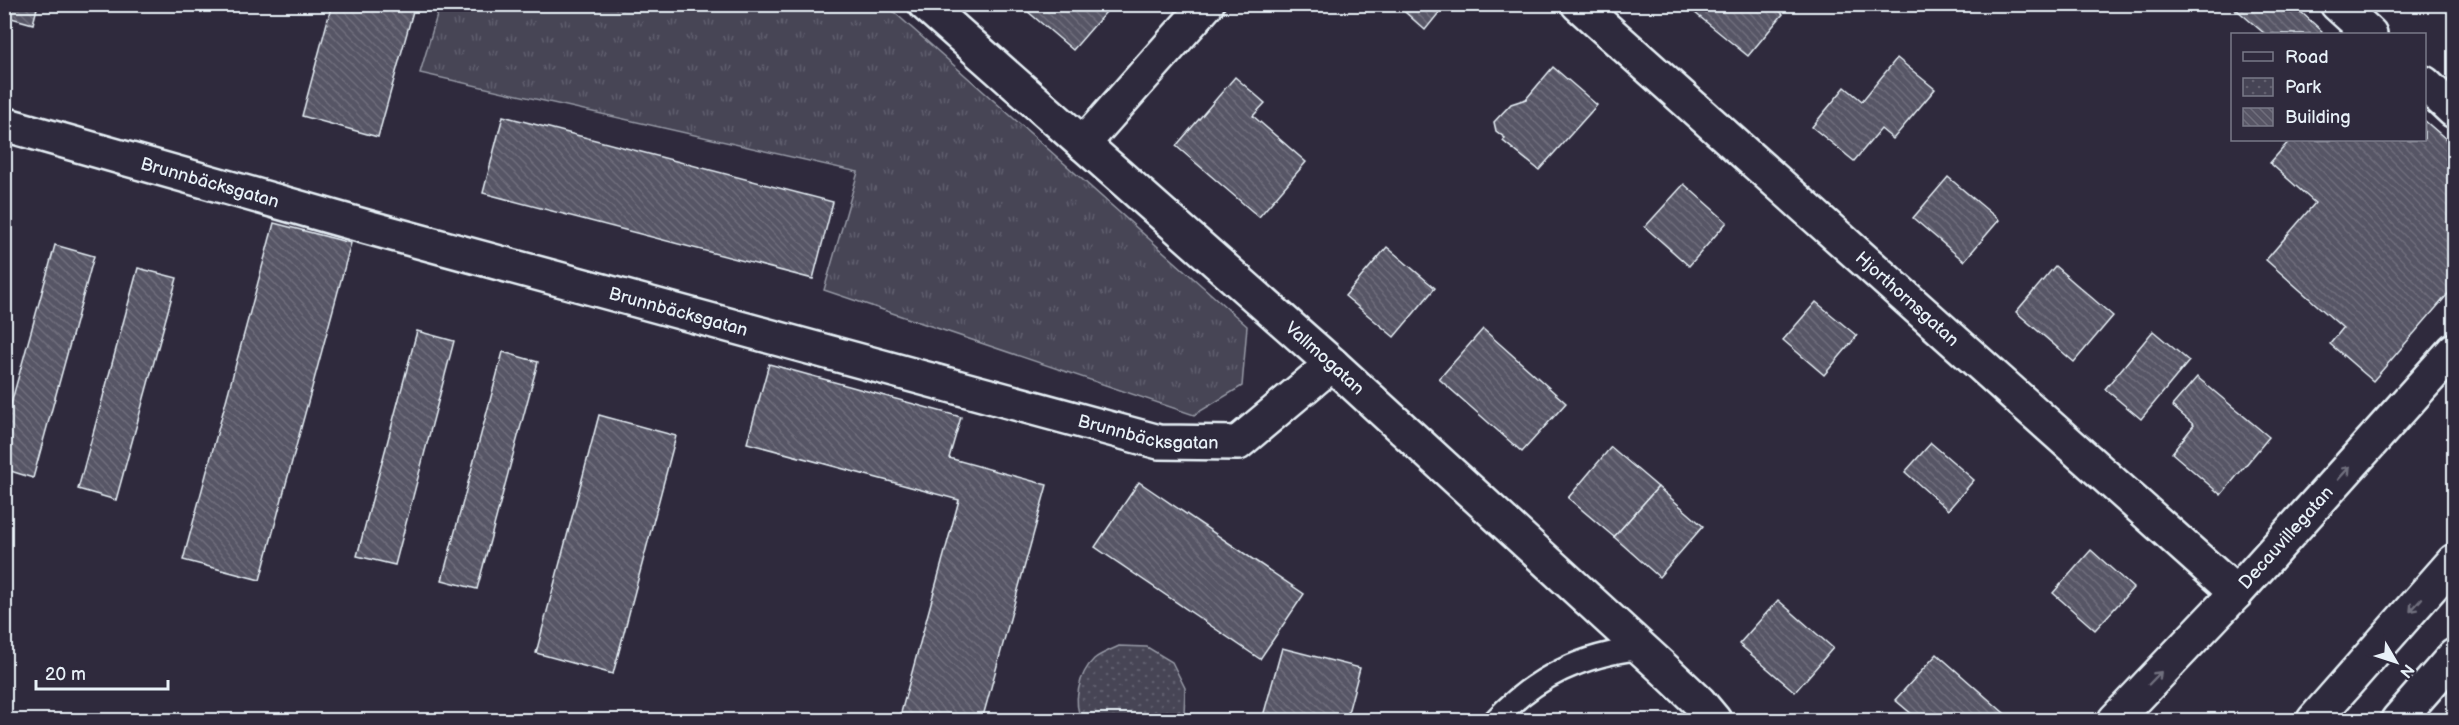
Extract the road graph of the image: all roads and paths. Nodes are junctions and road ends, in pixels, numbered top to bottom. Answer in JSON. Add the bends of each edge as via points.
{"nodes":[{"id":1,"x":925,"y":4,"type":"edge"},
{"id":2,"x":1207,"y":4,"type":"edge"},
{"id":3,"x":1578,"y":4,"type":"edge"},
{"id":4,"x":2337,"y":4,"type":"edge"},
{"id":5,"x":2369,"y":33,"type":"edge"},
{"id":6,"x":2426,"y":86,"type":"edge"},
{"id":7,"x":2454,"y":111,"type":"edge"},
{"id":8,"x":4,"y":123,"type":"edge"},
{"id":9,"x":1083,"y":144,"type":"junction"},
{"id":10,"x":2454,"y":350,"type":"edge"},
{"id":11,"x":1332,"y":364,"type":"junction"},
{"id":12,"x":2454,"y":561,"type":"edge"},
{"id":13,"x":2236,"y":593,"type":"junction"},
{"id":14,"x":1642,"y":648,"type":"junction"},
{"id":15,"x":2454,"y":656,"type":"edge"},
{"id":16,"x":1495,"y":720,"type":"edge"},
{"id":17,"x":1714,"y":720,"type":"edge"},
{"id":18,"x":2115,"y":720,"type":"edge"},
{"id":19,"x":2313,"y":720,"type":"edge"},
{"id":20,"x":2398,"y":720,"type":"edge"}],
"edges":[{"from":1,"to":9,"type":"street","name":"Vallmogatan"},
{"from":2,"to":9,"type":"street"},
{"from":3,"to":13,"type":"street","name":"Hjorthornsgatan"},
{"from":4,"to":5,"type":"street"},
{"from":6,"to":7,"type":"street"},
{"from":8,"to":11,"type":"street","name":"Brunnbäcksgatan","via":[[367,227],[1159,442],[1238,443]]},
{"from":9,"to":11,"type":"street","name":"Vallmogatan"},
{"from":13,"to":10,"type":"street","name":"Decauvillegatan","one_way":true},
{"from":11,"to":14,"type":"street","name":"Vallmogatan"},
{"from":12,"to":19,"type":"street","one_way":true},
{"from":18,"to":13,"type":"street","name":"Decauvillegatan","one_way":true},
{"from":14,"to":16,"type":"lane","via":[[1613,651],[1554,674],[1528,688]]},
{"from":14,"to":17,"type":"street","name":"Vallmogatan"},
{"from":15,"to":20,"type":"street"}]}
